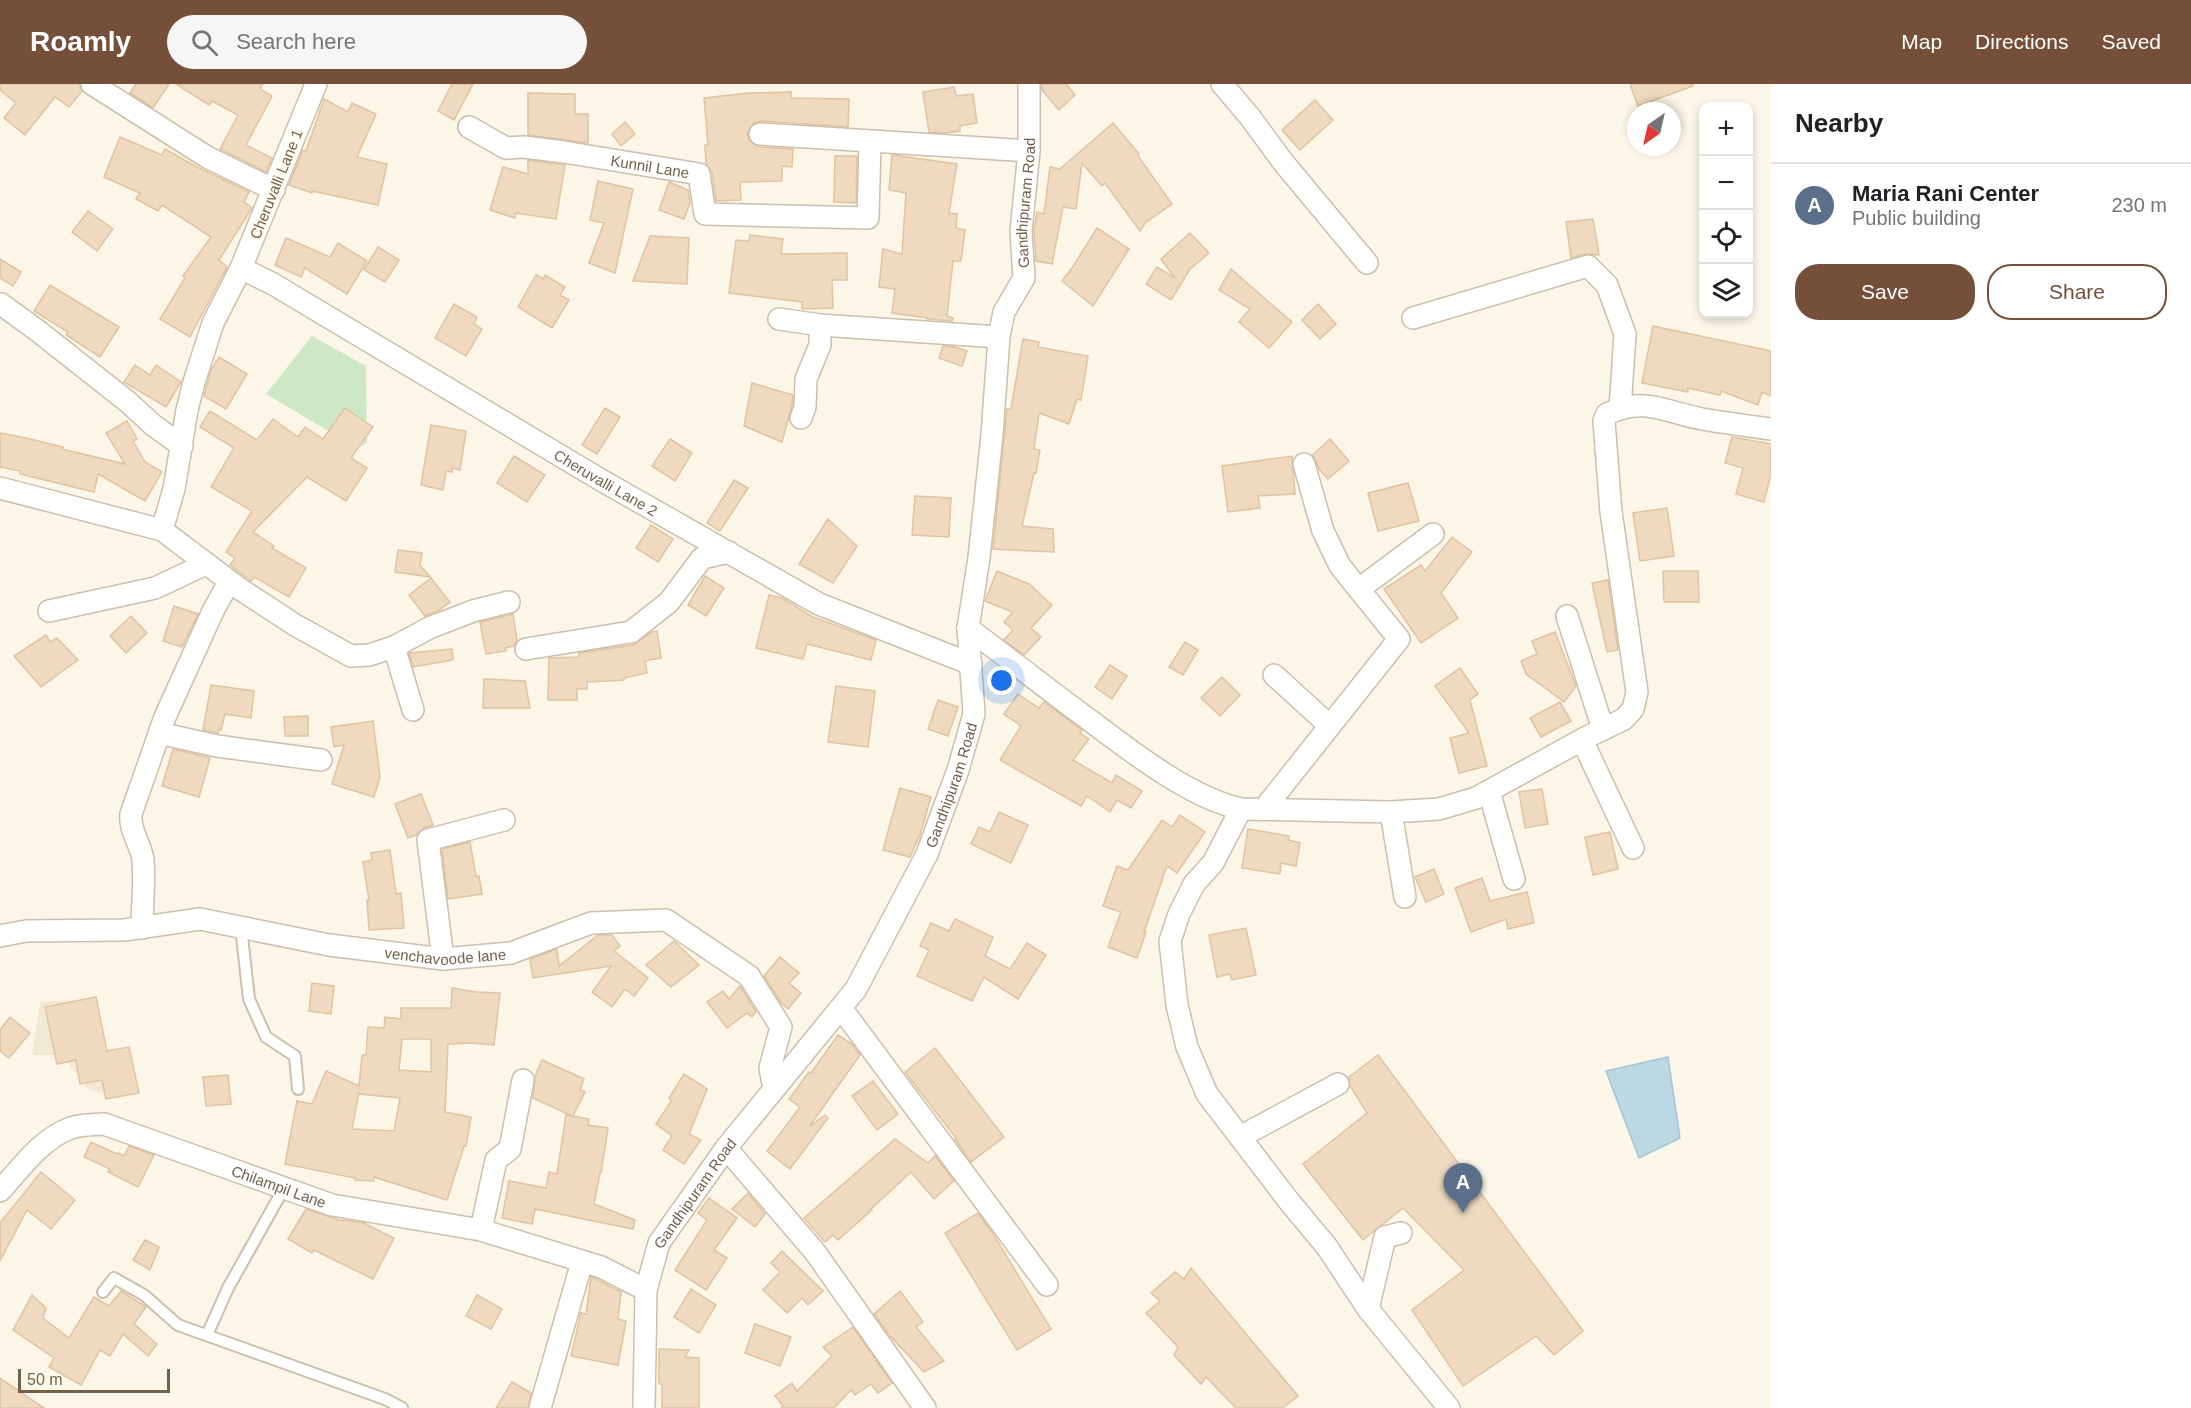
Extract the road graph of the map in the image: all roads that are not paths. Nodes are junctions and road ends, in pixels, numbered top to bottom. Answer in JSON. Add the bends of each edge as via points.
{"nodes":[{"id":1,"x":92,"y":84,"type":"edge"},
{"id":2,"x":316,"y":84,"type":"edge"},
{"id":3,"x":1029,"y":84,"type":"edge"},
{"id":4,"x":1222,"y":84,"type":"edge"},
{"id":5,"x":469,"y":127,"type":"dead end"},
{"id":6,"x":760,"y":134,"type":"dead end"},
{"id":7,"x":870,"y":142,"type":"junction"},
{"id":8,"x":1029,"y":151,"type":"junction"},
{"id":9,"x":274,"y":190,"type":"junction"},
{"id":10,"x":1367,"y":263,"type":"dead end"},
{"id":11,"x":248,"y":272,"type":"junction"},
{"id":12,"x":1,"y":304,"type":"edge"},
{"id":13,"x":1413,"y":318,"type":"dead end"},
{"id":14,"x":779,"y":320,"type":"dead end"},
{"id":15,"x":820,"y":325,"type":"junction"},
{"id":16,"x":999,"y":337,"type":"junction"},
{"id":17,"x":1620,"y":409,"type":"junction"},
{"id":18,"x":801,"y":418,"type":"dead end"},
{"id":19,"x":1771,"y":429,"type":"edge"},
{"id":20,"x":182,"y":446,"type":"junction"},
{"id":21,"x":1304,"y":464,"type":"dead end"},
{"id":22,"x":0,"y":488,"type":"edge"},
{"id":23,"x":162,"y":530,"type":"junction"},
{"id":24,"x":1433,"y":534,"type":"dead end"},
{"id":25,"x":729,"y":552,"type":"junction"},
{"id":26,"x":206,"y":564,"type":"junction"},
{"id":27,"x":229,"y":582,"type":"junction"},
{"id":28,"x":1359,"y":589,"type":"junction"},
{"id":29,"x":509,"y":602,"type":"dead end"},
{"id":30,"x":49,"y":611,"type":"dead end"},
{"id":31,"x":1567,"y":616,"type":"dead end"},
{"id":32,"x":968,"y":628,"type":"junction"},
{"id":33,"x":393,"y":647,"type":"junction"},
{"id":34,"x":526,"y":649,"type":"dead end"},
{"id":35,"x":971,"y":664,"type":"junction"},
{"id":36,"x":1274,"y":675,"type":"dead end"},
{"id":37,"x":413,"y":710,"type":"dead end"},
{"id":38,"x":1330,"y":726,"type":"junction"},
{"id":39,"x":1604,"y":729,"type":"junction"},
{"id":40,"x":159,"y":733,"type":"junction"},
{"id":41,"x":1582,"y":740,"type":"junction"},
{"id":42,"x":321,"y":760,"type":"dead end"},
{"id":43,"x":1489,"y":791,"type":"junction"},
{"id":44,"x":1241,"y":809,"type":"junction"},
{"id":45,"x":1264,"y":809,"type":"junction"},
{"id":46,"x":1391,"y":812,"type":"junction"},
{"id":47,"x":504,"y":820,"type":"dead end"},
{"id":48,"x":1633,"y":848,"type":"dead end"},
{"id":49,"x":1514,"y":879,"type":"dead end"},
{"id":50,"x":1405,"y":897,"type":"dead end"},
{"id":51,"x":241,"y":927,"type":"junction"},
{"id":52,"x":142,"y":928,"type":"junction"},
{"id":53,"x":0,"y":936,"type":"edge"},
{"id":54,"x":443,"y":959,"type":"junction"},
{"id":55,"x":841,"y":1008,"type":"junction"},
{"id":56,"x":523,"y":1080,"type":"dead end"},
{"id":57,"x":1338,"y":1084,"type":"dead end"},
{"id":58,"x":298,"y":1089,"type":"dead end"},
{"id":59,"x":774,"y":1089,"type":"junction"},
{"id":60,"x":1240,"y":1137,"type":"junction"},
{"id":61,"x":726,"y":1148,"type":"junction"},
{"id":62,"x":284,"y":1188,"type":"junction"},
{"id":63,"x":0,"y":1191,"type":"edge"},
{"id":64,"x":481,"y":1230,"type":"junction"},
{"id":65,"x":1401,"y":1233,"type":"dead end"},
{"id":66,"x":582,"y":1262,"type":"junction"},
{"id":67,"x":1047,"y":1285,"type":"dead end"},
{"id":68,"x":646,"y":1290,"type":"junction"},
{"id":69,"x":103,"y":1292,"type":"dead end"},
{"id":70,"x":1368,"y":1309,"type":"junction"},
{"id":71,"x":207,"y":1335,"type":"junction"},
{"id":72,"x":402,"y":1408,"type":"edge"},
{"id":73,"x":540,"y":1408,"type":"edge"},
{"id":74,"x":644,"y":1408,"type":"edge"},
{"id":75,"x":925,"y":1408,"type":"edge"},
{"id":76,"x":1449,"y":1408,"type":"edge"}],
"edges":[{"from":1,"to":9,"type":"street","via":[[207,158]]},
{"from":2,"to":9,"type":"street","name":"Cheruvalli Lane 1"},
{"from":3,"to":8,"type":"street","name":"Gandhipuram Road"},
{"from":4,"to":10,"type":"street"},
{"from":5,"to":7,"type":"street","name":"Kunnil Lane","via":[[506,148],[534,148],[699,174],[705,214],[868,219]]},
{"from":6,"to":7,"type":"street"},
{"from":7,"to":8,"type":"street"},
{"from":8,"to":16,"type":"street","name":"Gandhipuram Road","via":[[1021,231],[1024,278],[1004,312]]},
{"from":9,"to":11,"type":"street","name":"Cheruvalli Lane 1"},
{"from":11,"to":20,"type":"street","name":"Cheruvalli Lane 1","via":[[213,323],[187,410]]},
{"from":11,"to":25,"type":"street","name":"Cheruvalli Lane 2"},
{"from":12,"to":20,"type":"street"},
{"from":13,"to":17,"type":"street","via":[[1588,266],[1607,285],[1625,334]]},
{"from":14,"to":15,"type":"street"},
{"from":15,"to":16,"type":"street"},
{"from":15,"to":18,"type":"street","via":[[820,345],[806,379]]},
{"from":16,"to":32,"type":"street","name":"Gandhipuram Road","via":[[980,558]]},
{"from":17,"to":19,"type":"street","via":[[1636,404],[1655,406],[1692,417]]},
{"from":17,"to":39,"type":"street","via":[[1608,413],[1604,421],[1611,512],[1637,692],[1628,715]]},
{"from":20,"to":23,"type":"street","name":"Cheruvalli Lane 1"},
{"from":21,"to":28,"type":"street","via":[[1323,531],[1340,566]]},
{"from":22,"to":23,"type":"street"},
{"from":23,"to":26,"type":"street"},
{"from":24,"to":28,"type":"street"},
{"from":25,"to":34,"type":"street","via":[[702,558],[669,602],[631,632]]},
{"from":25,"to":35,"type":"street","name":"Cheruvalli Lane 2","via":[[819,604]]},
{"from":26,"to":27,"type":"street"},
{"from":26,"to":30,"type":"street","via":[[155,588]]},
{"from":27,"to":33,"type":"street","via":[[294,625],[351,656]]},
{"from":27,"to":40,"type":"street"},
{"from":28,"to":38,"type":"street","via":[[1399,639]]},
{"from":29,"to":33,"type":"street","via":[[429,628]]},
{"from":31,"to":39,"type":"street"},
{"from":32,"to":35,"type":"street","name":"Gandhipuram Road"},
{"from":32,"to":44,"type":"street","via":[[1134,753],[1188,786]]},
{"from":33,"to":37,"type":"street"},
{"from":35,"to":55,"type":"street","name":"Gandhipuram Road","via":[[974,714],[927,854],[856,989]]},
{"from":36,"to":38,"type":"street"},
{"from":38,"to":45,"type":"street"},
{"from":39,"to":41,"type":"street"},
{"from":40,"to":42,"type":"street","via":[[217,746]]},
{"from":40,"to":52,"type":"street","via":[[130,820],[143,862]]},
{"from":41,"to":43,"type":"street"},
{"from":41,"to":48,"type":"street"},
{"from":43,"to":46,"type":"street","via":[[1439,809]]},
{"from":43,"to":49,"type":"street"},
{"from":44,"to":45,"type":"street"},
{"from":44,"to":60,"type":"street","via":[[1213,863],[1194,884],[1170,941],[1177,1005],[1187,1047],[1207,1094]]},
{"from":45,"to":46,"type":"street"},
{"from":46,"to":50,"type":"street"},
{"from":47,"to":54,"type":"street","via":[[428,840]]},
{"from":51,"to":52,"type":"street","name":"venchavoode lane","via":[[200,919]]},
{"from":51,"to":54,"type":"street","name":"venchavoode lane","via":[[329,945]]},
{"from":51,"to":58,"type":"lane","via":[[249,999],[266,1037],[294,1056]]},
{"from":52,"to":53,"type":"street","name":"venchavoode lane","via":[[26,931]]},
{"from":54,"to":59,"type":"street","name":"venchavoode lane","via":[[511,953],[591,923],[666,920],[749,976],[782,1027],[770,1068]]},
{"from":55,"to":59,"type":"street","name":"Gandhipuram Road"},
{"from":55,"to":67,"type":"street"},
{"from":56,"to":64,"type":"street","via":[[510,1149],[496,1160]]},
{"from":57,"to":60,"type":"street"},
{"from":59,"to":61,"type":"street","name":"Gandhipuram Road"},
{"from":60,"to":70,"type":"street","via":[[1327,1247]]},
{"from":61,"to":68,"type":"street","name":"Gandhipuram Road","via":[[659,1243]]},
{"from":61,"to":75,"type":"street","via":[[815,1252]]},
{"from":62,"to":63,"type":"street","name":"Chilampil Lane","via":[[104,1124],[73,1127],[56,1135]]},
{"from":62,"to":64,"type":"street","name":"Chilampil Lane","via":[[332,1205]]},
{"from":62,"to":71,"type":"lane","via":[[228,1288]]},
{"from":64,"to":66,"type":"street","name":"Chilampil Lane"},
{"from":65,"to":70,"type":"street","via":[[1385,1237]]},
{"from":66,"to":68,"type":"street","name":"Chilampil Lane"},
{"from":66,"to":73,"type":"street"},
{"from":68,"to":74,"type":"street","name":"Gandhipuram Road"},
{"from":69,"to":71,"type":"lane","via":[[114,1278],[144,1295],[178,1325]]},
{"from":70,"to":76,"type":"street"},
{"from":71,"to":72,"type":"lane"}]}
